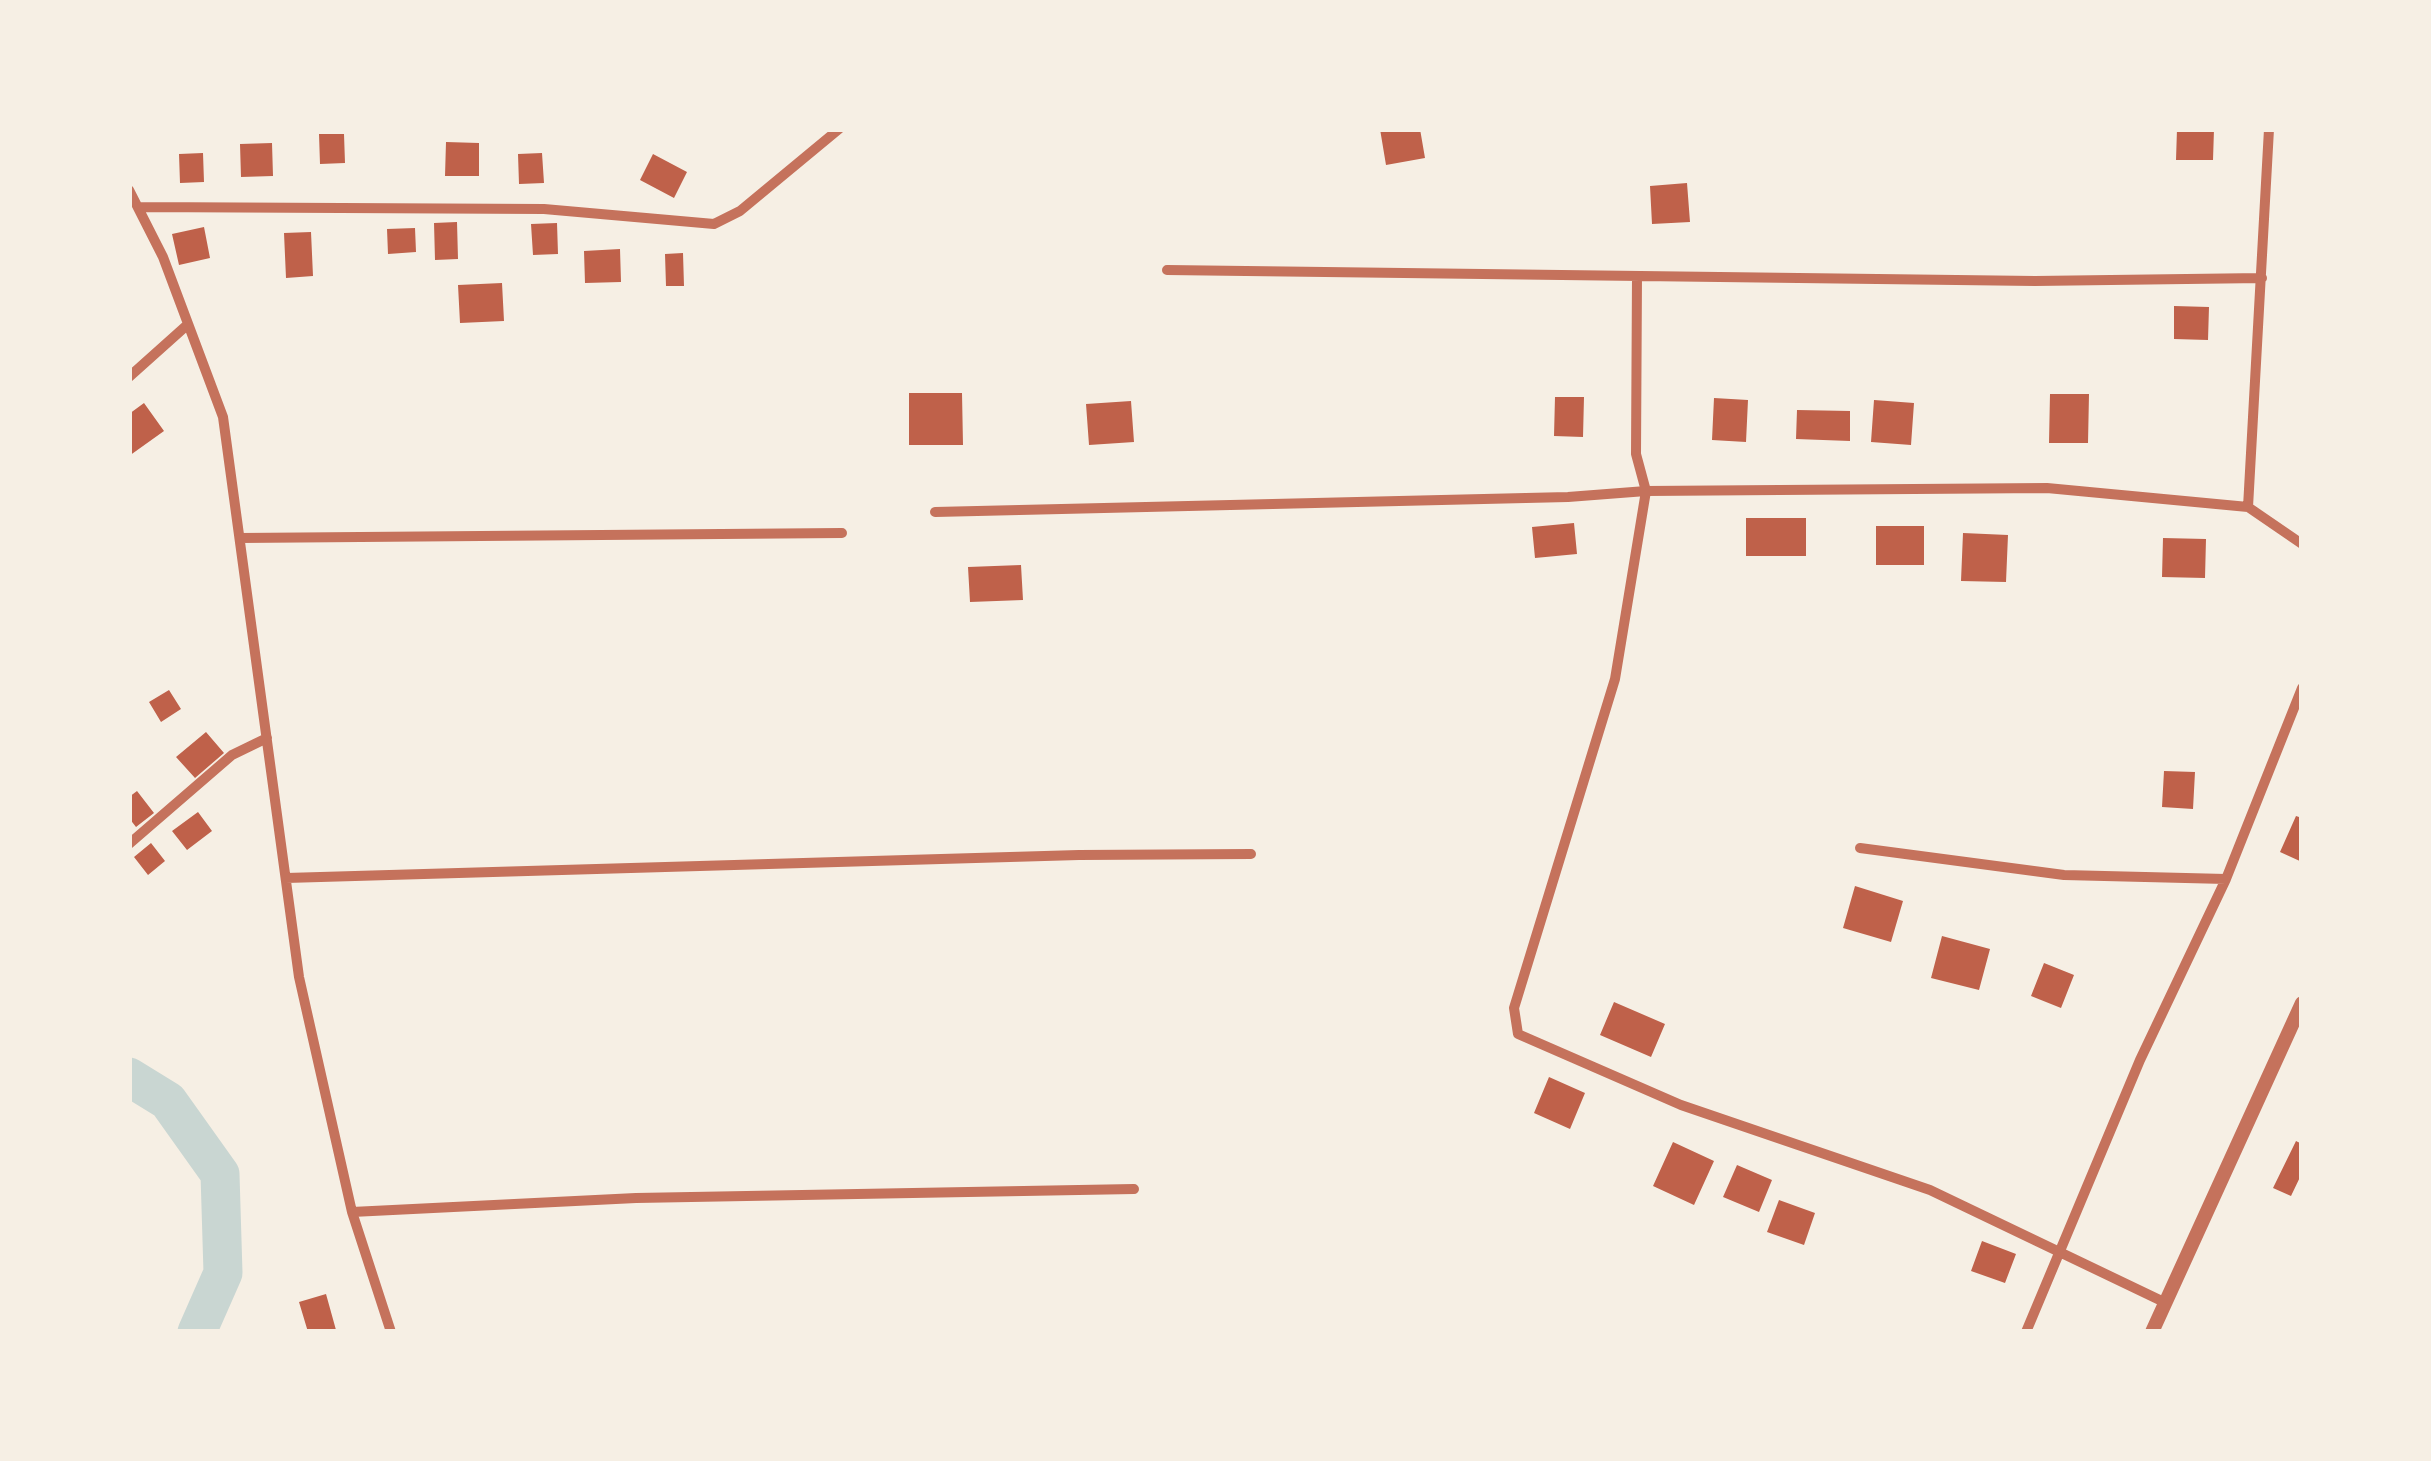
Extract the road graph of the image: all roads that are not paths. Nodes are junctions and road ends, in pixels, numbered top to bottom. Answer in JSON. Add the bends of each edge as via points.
{"nodes":[{"id":1,"x":838,"y":129,"type":"edge"},
{"id":2,"x":2269,"y":129,"type":"edge"},
{"id":3,"x":129,"y":190,"type":"edge"},
{"id":4,"x":137,"y":207,"type":"junction"},
{"id":5,"x":1167,"y":270,"type":"dead end"},
{"id":6,"x":1637,"y":276,"type":"junction"},
{"id":7,"x":2262,"y":278,"type":"junction"},
{"id":8,"x":186,"y":326,"type":"junction"},
{"id":9,"x":129,"y":377,"type":"edge"},
{"id":10,"x":1646,"y":491,"type":"junction"},
{"id":11,"x":2248,"y":507,"type":"junction"},
{"id":12,"x":935,"y":512,"type":"dead end"},
{"id":13,"x":842,"y":532,"type":"dead end"},
{"id":14,"x":240,"y":538,"type":"junction"},
{"id":15,"x":2302,"y":544,"type":"edge"},
{"id":16,"x":2302,"y":688,"type":"edge"},
{"id":17,"x":267,"y":738,"type":"junction"},
{"id":18,"x":129,"y":844,"type":"edge"},
{"id":19,"x":1860,"y":848,"type":"dead end"},
{"id":20,"x":1251,"y":854,"type":"dead end"},
{"id":21,"x":286,"y":878,"type":"junction"},
{"id":22,"x":2226,"y":878,"type":"junction"},
{"id":23,"x":2302,"y":1003,"type":"edge"},
{"id":24,"x":1134,"y":1189,"type":"dead end"},
{"id":25,"x":352,"y":1212,"type":"junction"},
{"id":26,"x":2060,"y":1252,"type":"junction"},
{"id":27,"x":2166,"y":1303,"type":"junction"},
{"id":28,"x":391,"y":1332,"type":"edge"},
{"id":29,"x":2026,"y":1332,"type":"edge"},
{"id":30,"x":2152,"y":1332,"type":"edge"}],
"edges":[{"from":1,"to":4,"type":"street","via":[[714,224],[544,209]]},
{"from":2,"to":7,"type":"street"},
{"from":3,"to":4,"type":"street"},
{"from":4,"to":8,"type":"street"},
{"from":5,"to":6,"type":"street"},
{"from":6,"to":7,"type":"street"},
{"from":6,"to":10,"type":"street","via":[[1636,454]]},
{"from":7,"to":11,"type":"street"},
{"from":8,"to":9,"type":"street"},
{"from":8,"to":14,"type":"street","via":[[223,416]]},
{"from":10,"to":11,"type":"street","via":[[2047,488]]},
{"from":10,"to":12,"type":"street"},
{"from":10,"to":26,"type":"street","via":[[1615,679],[1514,1008],[1518,1034],[1681,1106],[1930,1190]]},
{"from":11,"to":15,"type":"street"},
{"from":13,"to":14,"type":"street"},
{"from":14,"to":17,"type":"street"},
{"from":16,"to":22,"type":"street"},
{"from":17,"to":18,"type":"street","via":[[232,755]]},
{"from":17,"to":21,"type":"street"},
{"from":19,"to":22,"type":"street","via":[[2064,875]]},
{"from":20,"to":21,"type":"street"},
{"from":21,"to":25,"type":"street","via":[[299,977]]},
{"from":22,"to":26,"type":"street"},
{"from":23,"to":27,"type":"street"},
{"from":24,"to":25,"type":"street"},
{"from":25,"to":28,"type":"street"},
{"from":26,"to":27,"type":"street"},
{"from":26,"to":29,"type":"street"},
{"from":27,"to":30,"type":"street"}]}
